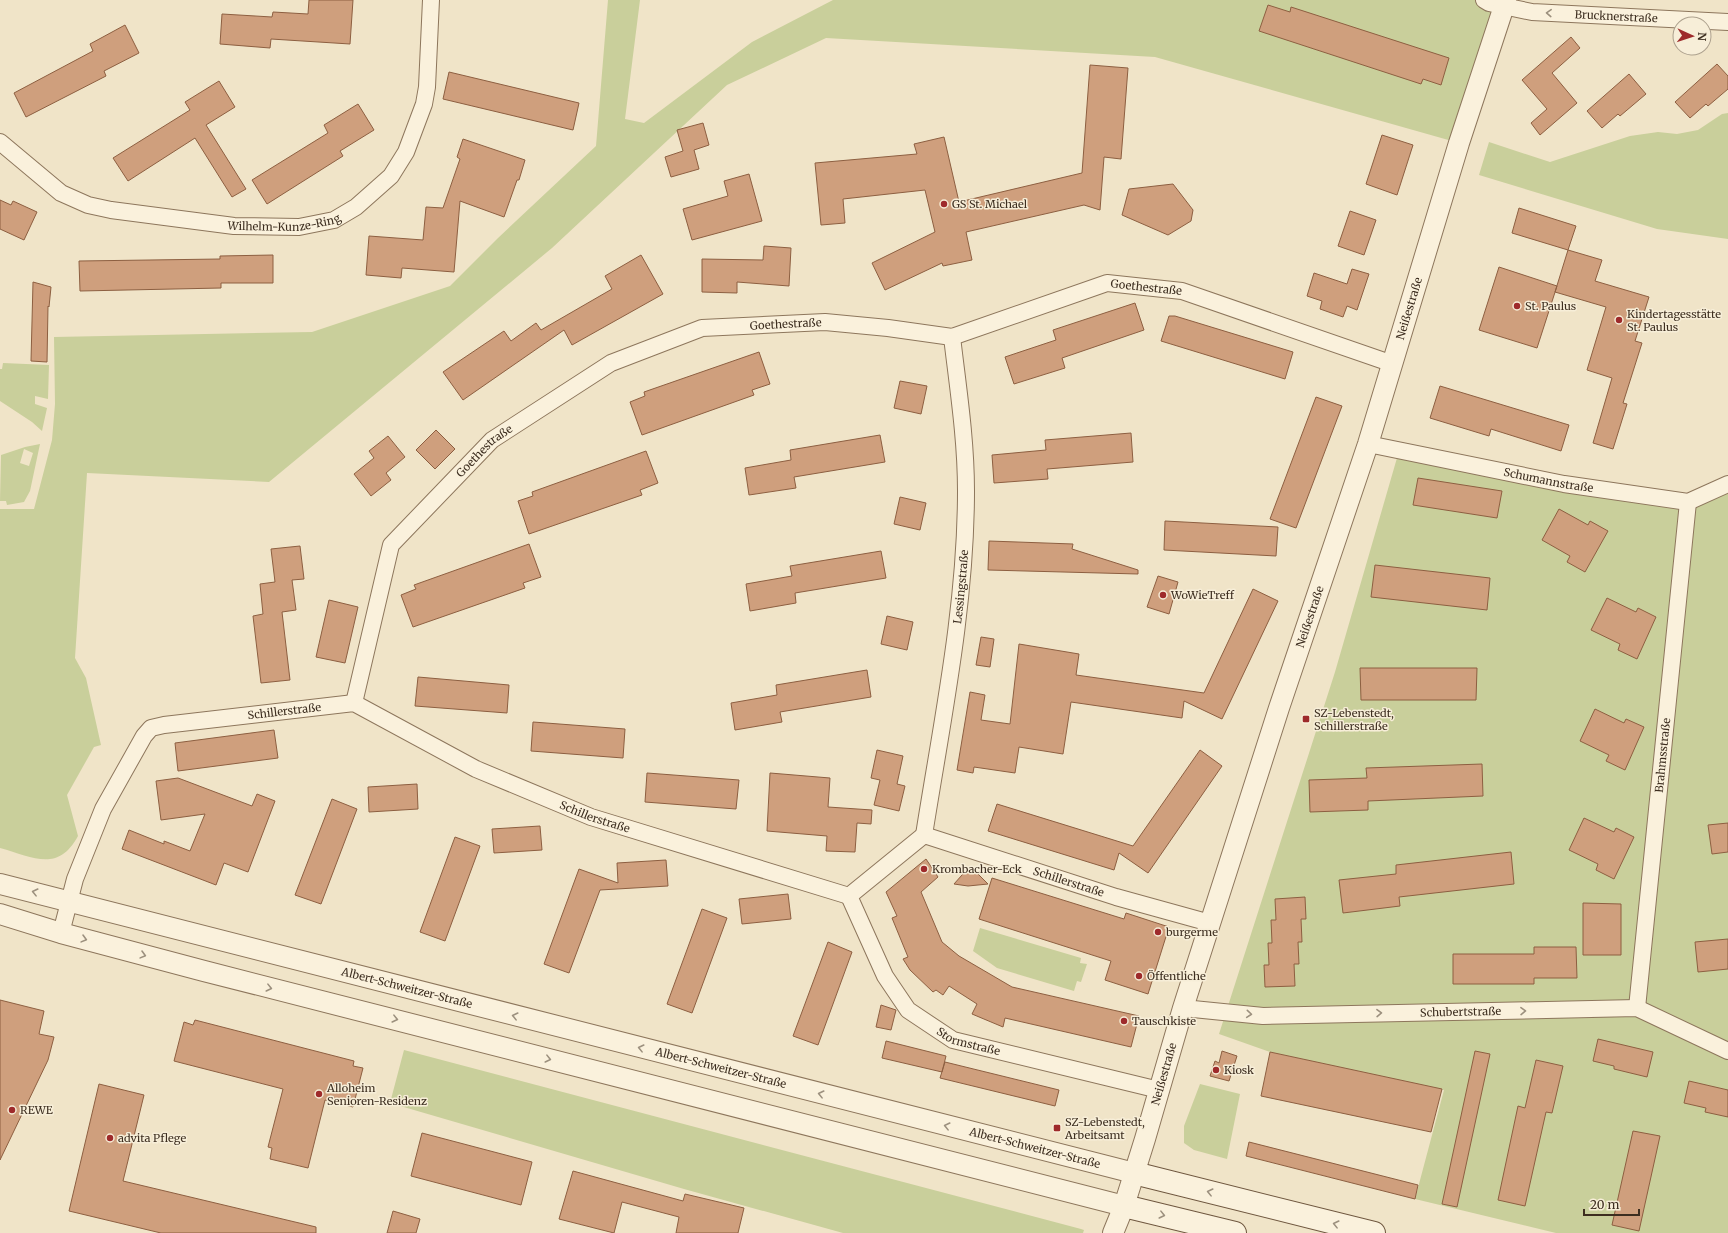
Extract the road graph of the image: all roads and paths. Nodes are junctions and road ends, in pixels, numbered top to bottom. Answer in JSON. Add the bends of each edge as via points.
{"nodes":[{"id":1,"x":431,"y":0,"type":"edge"},
{"id":2,"x":1484,"y":0,"type":"edge"},
{"id":3,"x":1505,"y":3,"type":"edge"},
{"id":4,"x":1728,"y":22,"type":"edge"},
{"id":5,"x":0,"y":142,"type":"edge"},
{"id":6,"x":952,"y":337,"type":"junction"},
{"id":7,"x":1393,"y":364,"type":"junction"},
{"id":8,"x":1368,"y":444,"type":"junction"},
{"id":9,"x":1728,"y":484,"type":"edge"},
{"id":10,"x":1688,"y":502,"type":"junction"},
{"id":11,"x":354,"y":703,"type":"junction"},
{"id":12,"x":924,"y":835,"type":"junction"},
{"id":13,"x":0,"y":884,"type":"edge"},
{"id":14,"x":849,"y":896,"type":"junction"},
{"id":15,"x":70,"y":901,"type":"junction"},
{"id":16,"x":0,"y":914,"type":"edge"},
{"id":17,"x":1210,"y":923,"type":"junction"},
{"id":18,"x":61,"y":933,"type":"junction"},
{"id":19,"x":1183,"y":1008,"type":"junction"},
{"id":20,"x":1637,"y":1008,"type":"junction"},
{"id":21,"x":1728,"y":1051,"type":"edge"},
{"id":22,"x":1159,"y":1090,"type":"junction"},
{"id":23,"x":1134,"y":1173,"type":"junction"},
{"id":24,"x":1124,"y":1206,"type":"junction"},
{"id":25,"x":1113,"y":1233,"type":"edge"},
{"id":26,"x":1235,"y":1233,"type":"edge"},
{"id":27,"x":1374,"y":1233,"type":"edge"}],
"edges":[{"from":1,"to":5,"type":"street","name":"Wilhelm-Kunze-Ring","via":[[427,87],[424,104],[406,152],[391,176],[356,207],[334,220],[299,227],[234,226],[96,207],[62,193]]},
{"from":2,"to":3,"type":"street","name":"Brucknerstraße"},
{"from":4,"to":3,"type":"street","name":"Brucknerstraße","one_way":true,"via":[[1532,12]]},
{"from":3,"to":7,"type":"street","name":"Neißestraße","via":[[1459,143]]},
{"from":6,"to":7,"type":"street","name":"Goethestraße","via":[[1107,283],[1182,291]]},
{"from":6,"to":11,"type":"street","name":"Goethestraße","via":[[825,322],[702,328],[611,363],[492,440],[391,544]]},
{"from":6,"to":12,"type":"street","name":"Lessingstraße","via":[[966,483],[962,576],[952,667]]},
{"from":7,"to":8,"type":"street","name":"Neißestraße"},
{"from":8,"to":10,"type":"street","name":"Schumannstraße","via":[[1564,484]]},
{"from":8,"to":17,"type":"street","name":"Neißestraße","via":[[1297,652]]},
{"from":9,"to":10,"type":"street"},
{"from":10,"to":20,"type":"street","name":"Brahmsstraße"},
{"from":11,"to":14,"type":"street","name":"Schillerstraße","via":[[476,768],[591,817]]},
{"from":11,"to":15,"type":"street","name":"Schillerstraße","via":[[151,728],[103,809],[75,879]]},
{"from":12,"to":14,"type":"street"},
{"from":12,"to":17,"type":"street","name":"Schillerstraße","via":[[1116,897]]},
{"from":15,"to":13,"type":"street","name":"Albert-Schweitzer-Straße","one_way":true},
{"from":14,"to":22,"type":"street","name":"Stormstraße","via":[[885,976],[908,1010],[929,1026],[953,1040]]},
{"from":15,"to":18,"type":"street"},
{"from":23,"to":15,"type":"street","name":"Albert-Schweitzer-Straße","one_way":true},
{"from":16,"to":18,"type":"street"},
{"from":17,"to":19,"type":"street","name":"Neißestraße"},
{"from":18,"to":24,"type":"street","one_way":true},
{"from":19,"to":20,"type":"street","name":"Schubertstraße","one_way":true,"via":[[1262,1016]]},
{"from":19,"to":22,"type":"street","name":"Neißestraße"},
{"from":20,"to":21,"type":"street","name":"Schubertstraße"},
{"from":22,"to":23,"type":"street","name":"Neißestraße"},
{"from":23,"to":24,"type":"street","name":"Neißestraße"},
{"from":27,"to":23,"type":"main road","name":"Albert-Schweitzer-Straße","one_way":true},
{"from":24,"to":25,"type":"street","name":"Neißestraße"},
{"from":24,"to":26,"type":"main road","one_way":true}]}
